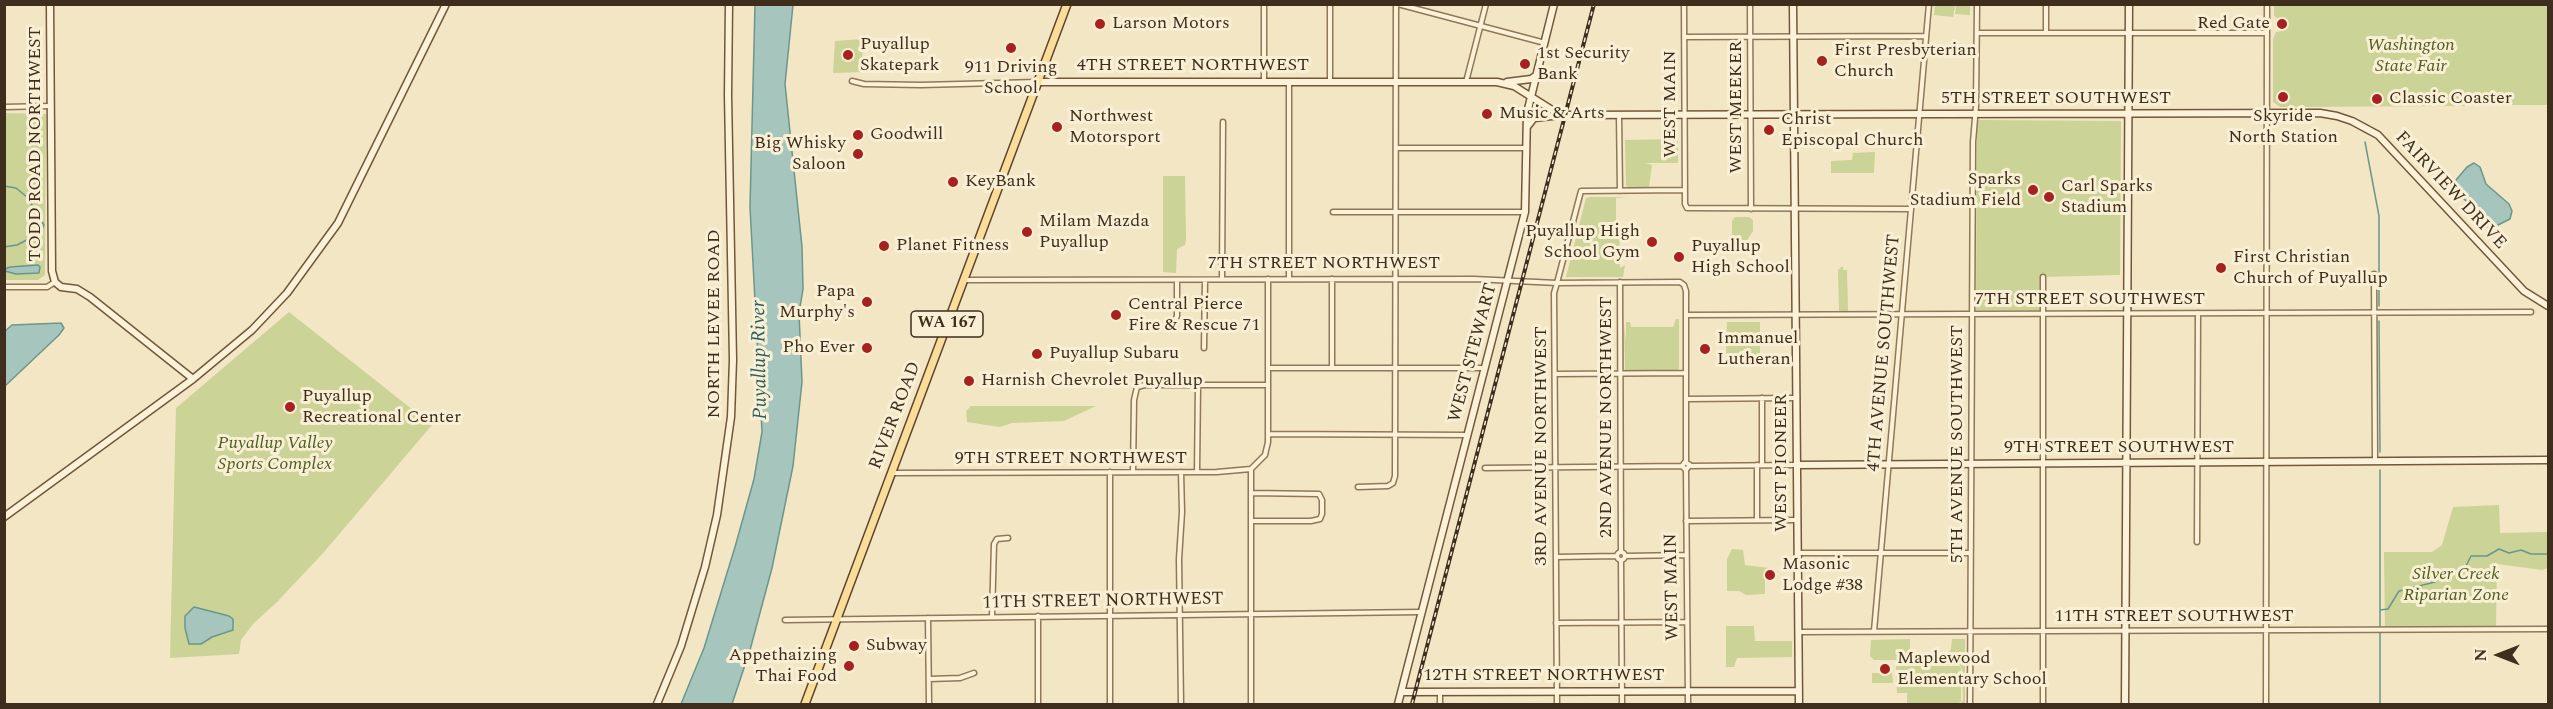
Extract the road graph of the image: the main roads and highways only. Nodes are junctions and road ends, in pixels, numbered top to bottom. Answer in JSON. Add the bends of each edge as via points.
{"nodes":[{"id":1,"x":1067,"y":4,"type":"edge"},
{"id":2,"x":805,"y":705,"type":"edge"}],
"edges":[{"from":1,"to":2,"type":"main road","name":"RIVER ROAD","number":"WA 167"}]}
